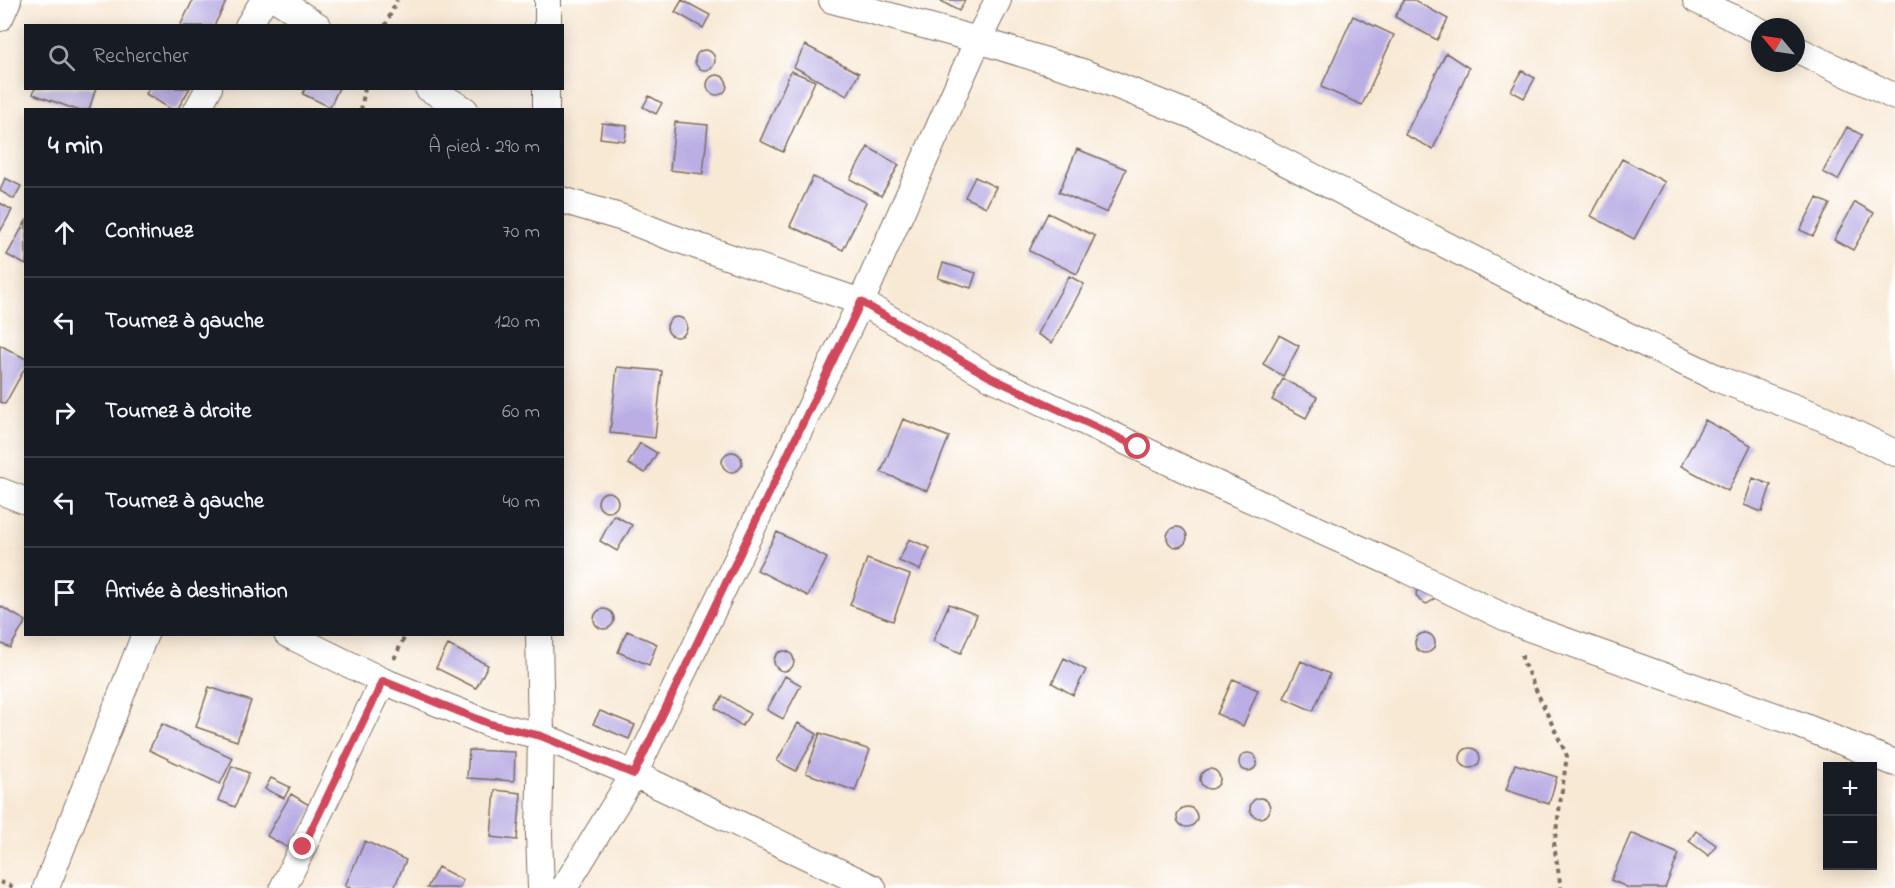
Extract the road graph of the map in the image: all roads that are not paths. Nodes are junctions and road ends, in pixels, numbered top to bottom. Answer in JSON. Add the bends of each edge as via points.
{"nodes":[{"id":1,"x":8,"y":0,"type":"edge"},
{"id":2,"x":264,"y":0,"type":"edge"},
{"id":3,"x":278,"y":0,"type":"edge"},
{"id":4,"x":548,"y":0,"type":"edge"},
{"id":5,"x":832,"y":0,"type":"edge"},
{"id":6,"x":998,"y":0,"type":"edge"},
{"id":7,"x":1696,"y":0,"type":"edge"},
{"id":8,"x":0,"y":18,"type":"edge"},
{"id":9,"x":249,"y":24,"type":"edge"},
{"id":10,"x":315,"y":24,"type":"edge"},
{"id":11,"x":548,"y":24,"type":"edge"},
{"id":12,"x":1751,"y":27,"type":"edge"},
{"id":13,"x":978,"y":40,"type":"junction"},
{"id":14,"x":1805,"y":52,"type":"edge"},
{"id":15,"x":208,"y":90,"type":"edge"},
{"id":16,"x":431,"y":90,"type":"edge"},
{"id":17,"x":546,"y":90,"type":"edge"},
{"id":18,"x":1895,"y":97,"type":"edge"},
{"id":19,"x":198,"y":108,"type":"edge"},
{"id":20,"x":459,"y":108,"type":"edge"},
{"id":21,"x":546,"y":108,"type":"edge"},
{"id":22,"x":564,"y":201,"type":"edge"},
{"id":23,"x":861,"y":302,"type":"junction"},
{"id":24,"x":1895,"y":453,"type":"edge"},
{"id":25,"x":144,"y":636,"type":"edge"},
{"id":26,"x":291,"y":636,"type":"edge"},
{"id":27,"x":539,"y":636,"type":"edge"},
{"id":28,"x":383,"y":681,"type":"junction"},
{"id":29,"x":541,"y":736,"type":"junction"},
{"id":30,"x":1895,"y":763,"type":"edge"},
{"id":31,"x":634,"y":774,"type":"junction"},
{"id":32,"x":46,"y":888,"type":"edge"},
{"id":33,"x":283,"y":888,"type":"edge"},
{"id":34,"x":542,"y":888,"type":"edge"},
{"id":35,"x":564,"y":888,"type":"edge"},
{"id":36,"x":873,"y":888,"type":"edge"}],
"edges":[{"from":1,"to":8,"type":"street"},
{"from":2,"to":9,"type":"street"},
{"from":3,"to":10,"type":"street"},
{"from":4,"to":11,"type":"street"},
{"from":5,"to":13,"type":"street"},
{"from":6,"to":13,"type":"street"},
{"from":7,"to":12,"type":"street"},
{"from":13,"to":23,"type":"street"},
{"from":13,"to":24,"type":"street","via":[[1084,73],[1199,118],[1555,301],[1720,380],[1823,418]]},
{"from":14,"to":18,"type":"street"},
{"from":15,"to":19,"type":"street"},
{"from":16,"to":20,"type":"street"},
{"from":17,"to":21,"type":"street"},
{"from":22,"to":23,"type":"street"},
{"from":23,"to":30,"type":"street","via":[[990,377],[1521,626],[1796,723]]},
{"from":23,"to":31,"type":"street"},
{"from":25,"to":32,"type":"street"},
{"from":26,"to":28,"type":"street"},
{"from":27,"to":29,"type":"street"},
{"from":28,"to":29,"type":"street","via":[[490,724]]},
{"from":28,"to":33,"type":"street"},
{"from":29,"to":31,"type":"street"},
{"from":29,"to":34,"type":"street"},
{"from":31,"to":35,"type":"street"},
{"from":31,"to":36,"type":"street"}]}
